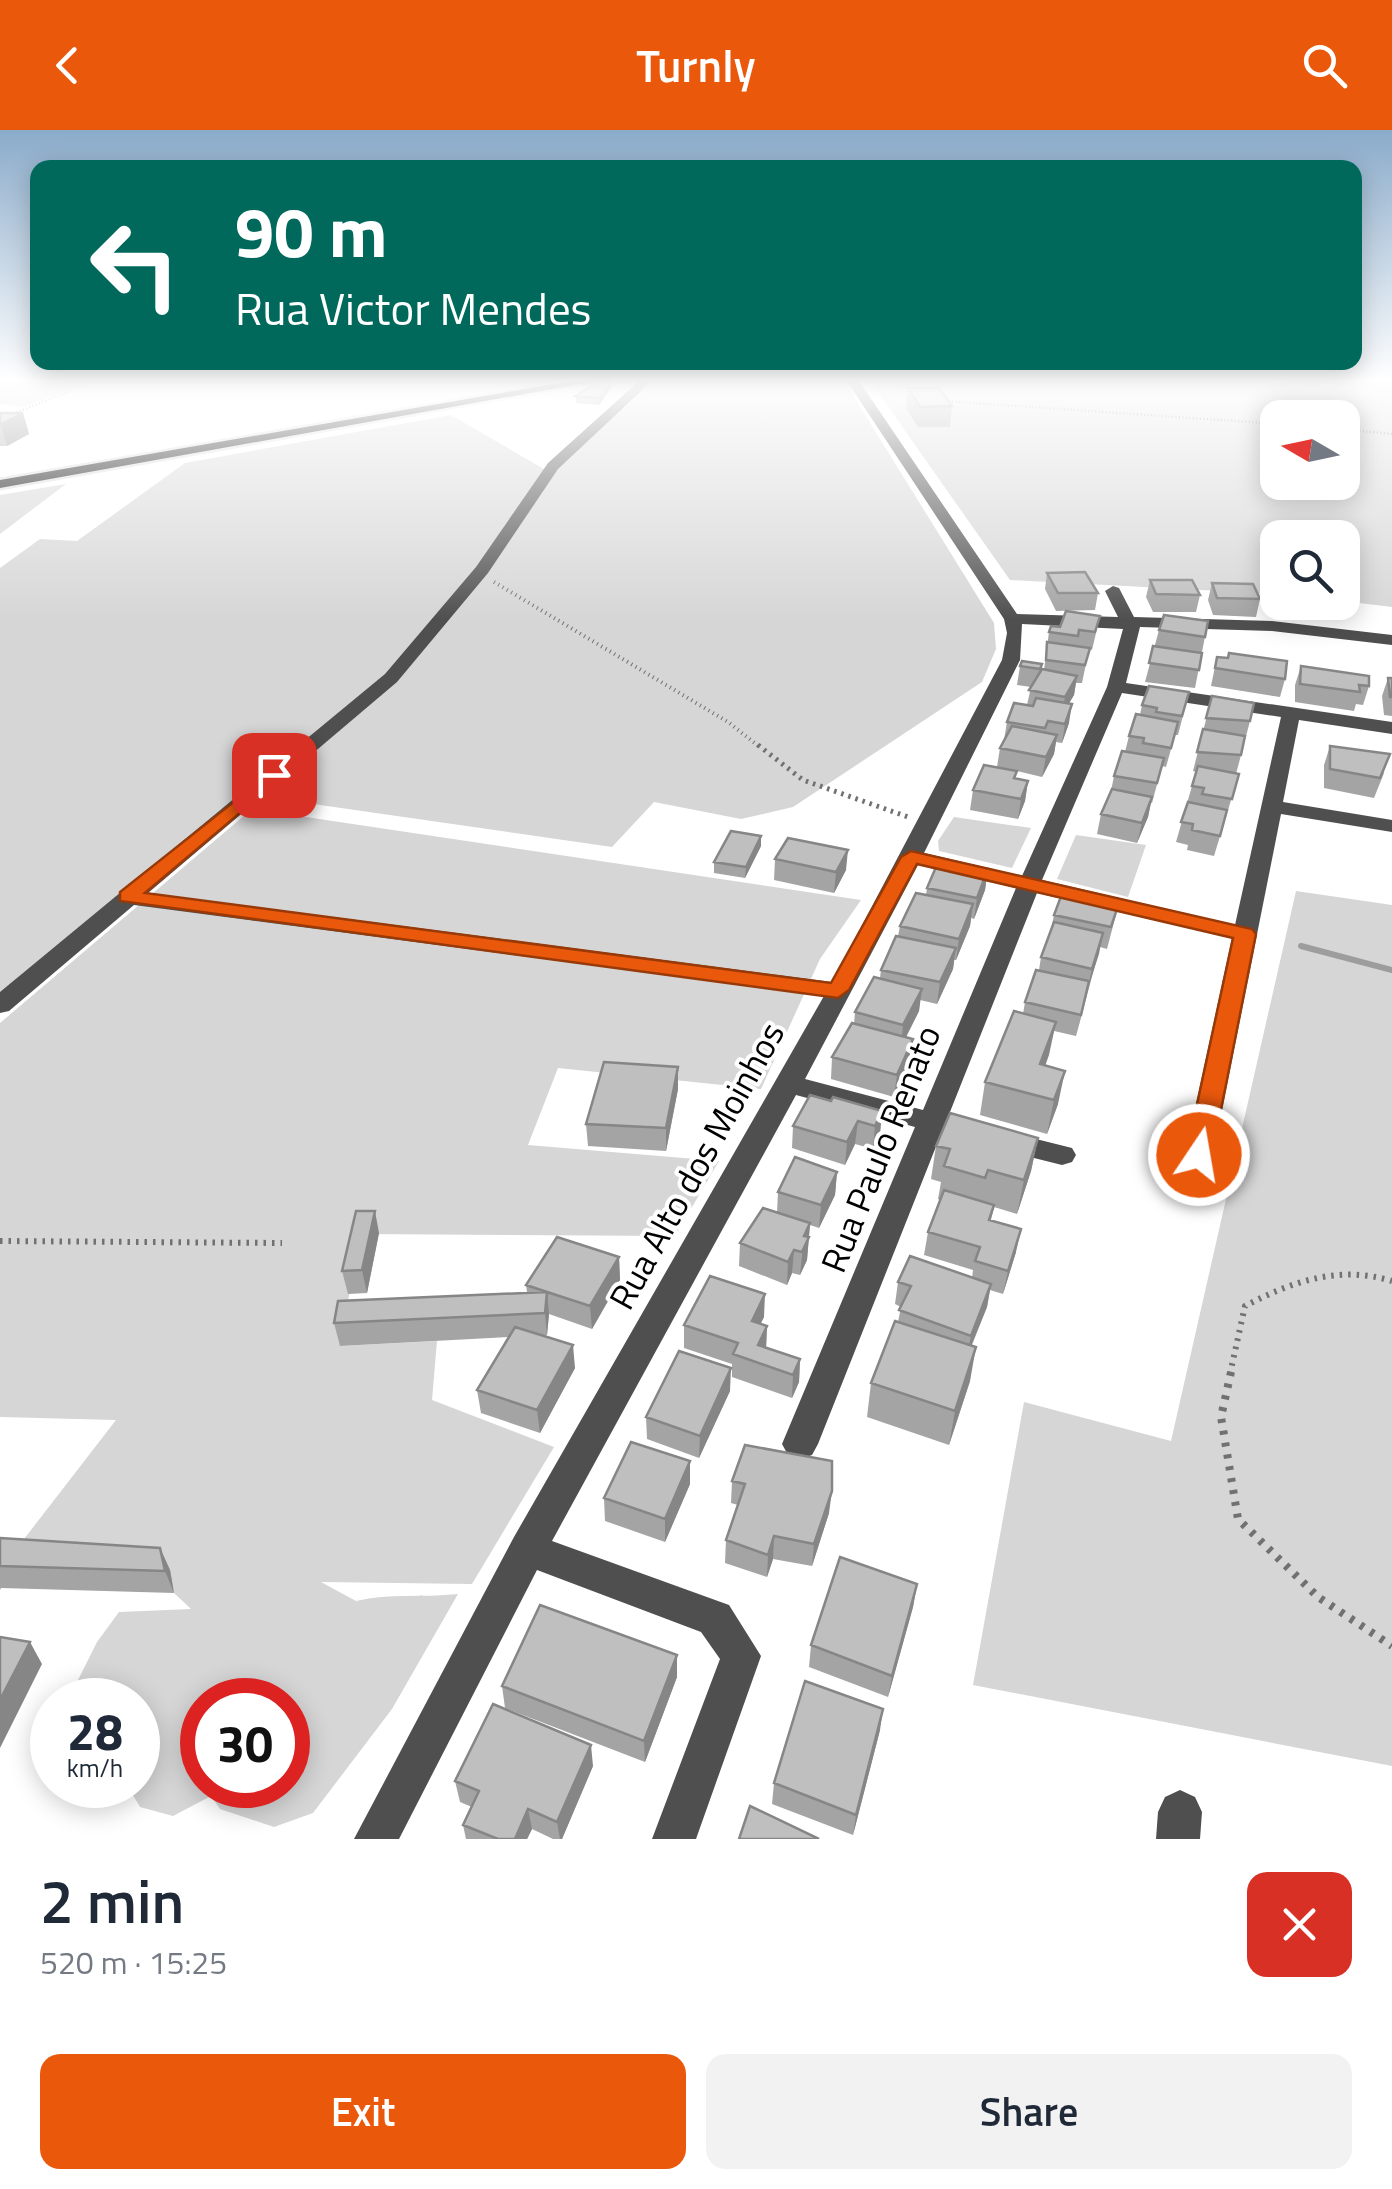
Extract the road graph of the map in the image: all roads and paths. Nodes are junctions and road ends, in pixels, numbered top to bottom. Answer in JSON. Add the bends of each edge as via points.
{"nodes":[{"id":1,"x":134,"y":461,"type":"edge"},
{"id":2,"x":560,"y":461,"type":"edge"},
{"id":3,"x":907,"y":461,"type":"edge"},
{"id":4,"x":0,"y":484,"type":"edge"},
{"id":5,"x":479,"y":574,"type":"junction"},
{"id":6,"x":1113,"y":591,"type":"dead end"},
{"id":7,"x":1012,"y":619,"type":"junction"},
{"id":8,"x":1128,"y":621,"type":"junction"},
{"id":9,"x":1392,"y":640,"type":"edge"},
{"id":10,"x":1116,"y":687,"type":"junction"},
{"id":11,"x":1290,"y":714,"type":"junction"},
{"id":12,"x":1392,"y":728,"type":"edge"},
{"id":13,"x":1271,"y":806,"type":"junction"},
{"id":14,"x":930,"y":824,"type":"junction"},
{"id":15,"x":1392,"y":826,"type":"edge"},
{"id":16,"x":911,"y":857,"type":"junction"},
{"id":17,"x":1031,"y":882,"type":"junction"},
{"id":18,"x":128,"y":897,"type":"junction"},
{"id":19,"x":1245,"y":934,"type":"junction"},
{"id":20,"x":838,"y":990,"type":"junction"},
{"id":21,"x":0,"y":1006,"type":"edge"},
{"id":22,"x":787,"y":1083,"type":"junction"},
{"id":23,"x":932,"y":1122,"type":"junction"},
{"id":24,"x":1062,"y":1155,"type":"dead end"},
{"id":25,"x":1199,"y":1155,"type":"dead end"},
{"id":26,"x":0,"y":1242,"type":"edge"},
{"id":27,"x":282,"y":1243,"type":"dead end"},
{"id":28,"x":1392,"y":1281,"type":"edge"},
{"id":29,"x":800,"y":1444,"type":"dead end"},
{"id":30,"x":527,"y":1548,"type":"junction"},
{"id":31,"x":1392,"y":1646,"type":"edge"},
{"id":32,"x":376,"y":1839,"type":"edge"},
{"id":33,"x":674,"y":1839,"type":"edge"}],
"edges":[{"from":1,"to":4,"type":"main road"},
{"from":2,"to":5,"type":"street"},
{"from":3,"to":7,"type":"street"},
{"from":5,"to":14,"type":"path","via":[[728,722],[803,780]]},
{"from":5,"to":18,"type":"street","via":[[391,678]]},
{"from":6,"to":8,"type":"street"},
{"from":7,"to":8,"type":"street"},
{"from":7,"to":14,"type":"street","name":"Rua Alto dos Moinhos","via":[[1011,660]]},
{"from":8,"to":9,"type":"street","via":[[1272,626]]},
{"from":8,"to":10,"type":"street","name":"Rua Paulo Renato","via":[[1132,630]]},
{"from":10,"to":11,"type":"street"},
{"from":10,"to":17,"type":"street","name":"Rua Paulo Renato"},
{"from":11,"to":12,"type":"street"},
{"from":11,"to":13,"type":"street"},
{"from":13,"to":15,"type":"street"},
{"from":13,"to":19,"type":"street"},
{"from":14,"to":16,"type":"street","name":"Rua Alto dos Moinhos"},
{"from":16,"to":17,"type":"street"},
{"from":16,"to":20,"type":"street","name":"Rua Alto dos Moinhos"},
{"from":17,"to":19,"type":"street"},
{"from":17,"to":23,"type":"street","name":"Rua Paulo Renato"},
{"from":18,"to":20,"type":"street"},
{"from":18,"to":21,"type":"street"},
{"from":19,"to":25,"type":"street"},
{"from":20,"to":22,"type":"street","name":"Rua Alto dos Moinhos"},
{"from":22,"to":23,"type":"street"},
{"from":22,"to":30,"type":"street","name":"Rua Alto dos Moinhos"},
{"from":23,"to":24,"type":"street"},
{"from":23,"to":29,"type":"street","name":"Rua Paulo Renato"},
{"from":26,"to":27,"type":"path"},
{"from":28,"to":31,"type":"path","via":[[1368,1271],[1290,1282],[1245,1306],[1221,1417],[1238,1519],[1318,1597]]},
{"from":30,"to":32,"type":"street","name":"Rua Alto dos Moinhos"},
{"from":30,"to":33,"type":"street","via":[[715,1618],[741,1656]]}]}
